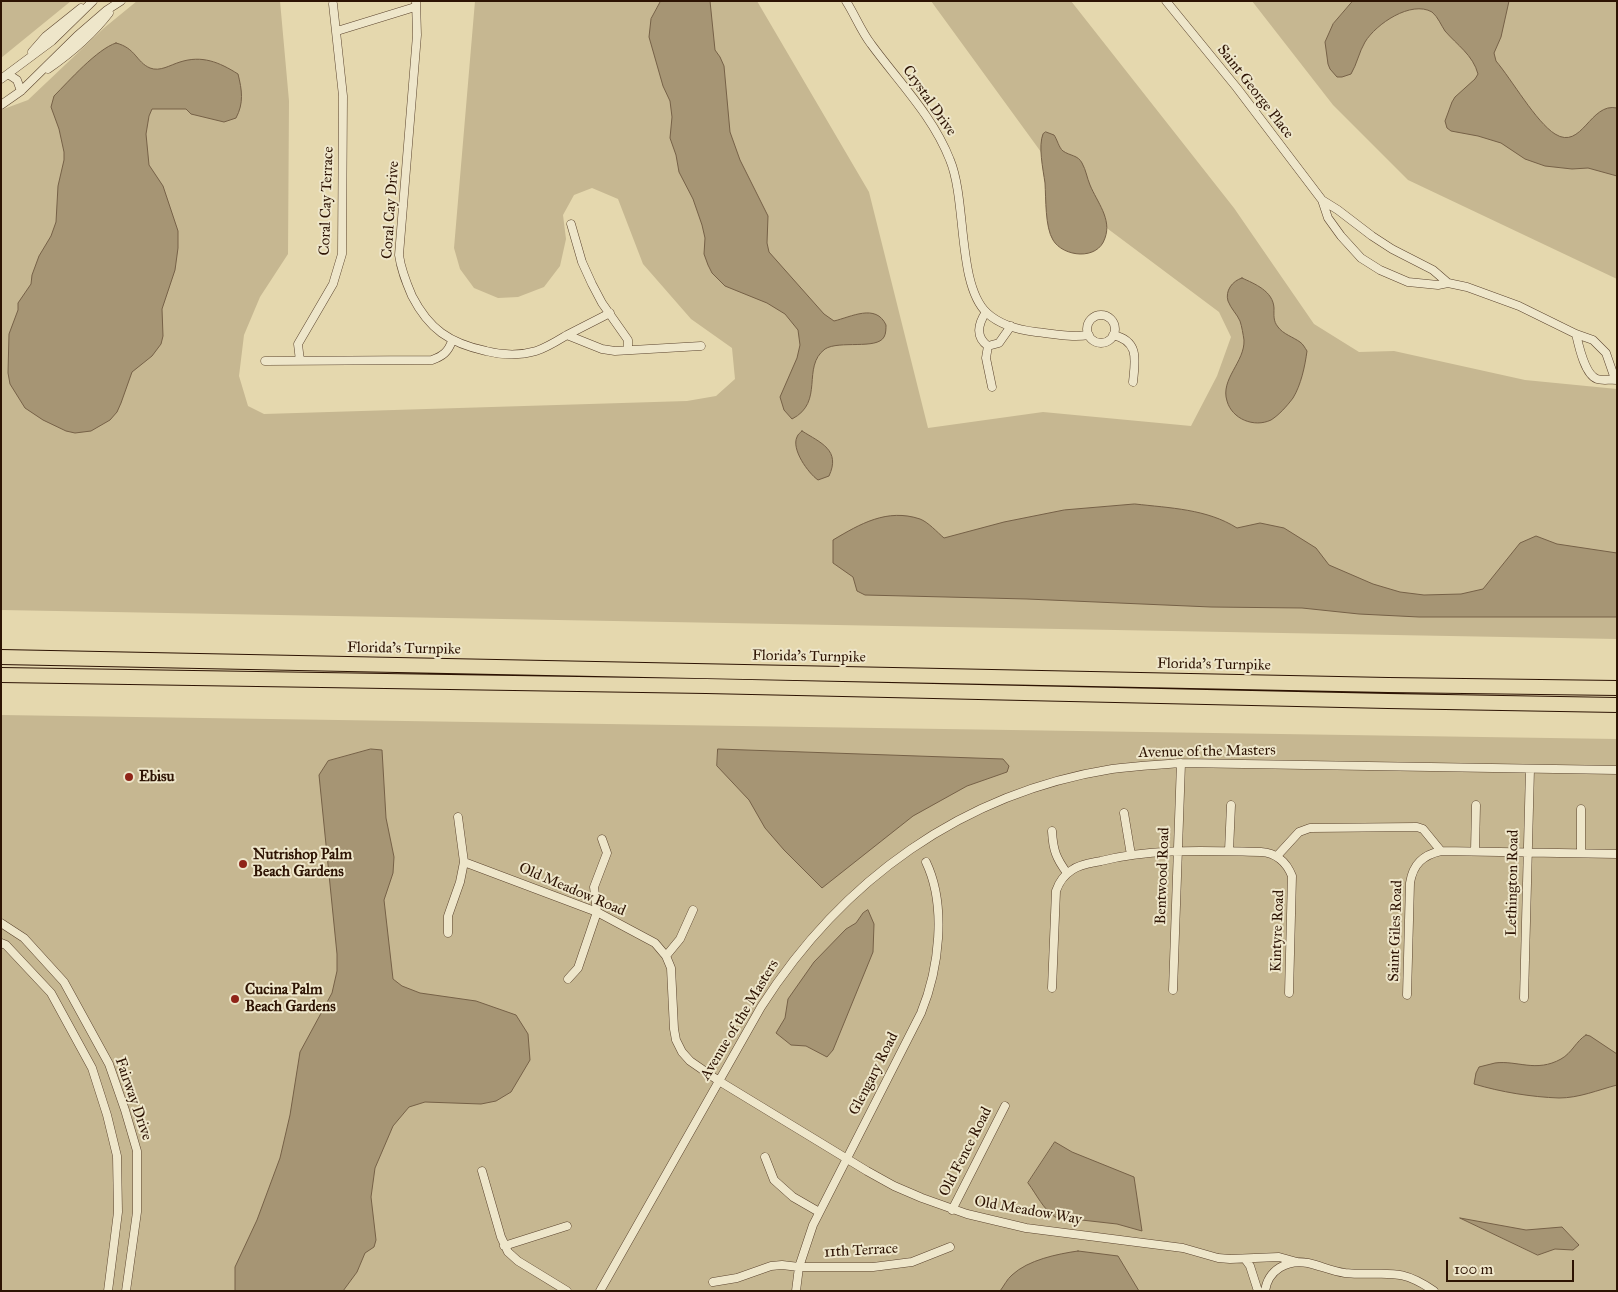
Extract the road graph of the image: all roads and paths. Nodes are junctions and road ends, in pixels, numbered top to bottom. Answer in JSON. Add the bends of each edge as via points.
{"nodes":[{"id":1,"x":92,"y":1,"type":"edge"},
{"id":2,"x":846,"y":1,"type":"edge"},
{"id":3,"x":1166,"y":1,"type":"edge"},
{"id":4,"x":416,"y":3,"type":"edge"},
{"id":5,"x":118,"y":4,"type":"edge"},
{"id":6,"x":333,"y":4,"type":"dead end"},
{"id":7,"x":67,"y":27,"type":"junction"},
{"id":8,"x":337,"y":32,"type":"junction"},
{"id":9,"x":77,"y":36,"type":"junction"},
{"id":10,"x":19,"y":66,"type":"junction"},
{"id":11,"x":4,"y":76,"type":"edge"},
{"id":12,"x":32,"y":80,"type":"junction"},
{"id":13,"x":21,"y":91,"type":"junction"},
{"id":14,"x":1,"y":105,"type":"edge"},
{"id":15,"x":1322,"y":200,"type":"junction"},
{"id":16,"x":571,"y":224,"type":"dead end"},
{"id":17,"x":1448,"y":283,"type":"junction"},
{"id":18,"x":986,"y":312,"type":"junction"},
{"id":19,"x":610,"y":313,"type":"junction"},
{"id":20,"x":1011,"y":326,"type":"junction"},
{"id":21,"x":1576,"y":334,"type":"junction"},
{"id":22,"x":567,"y":335,"type":"junction"},
{"id":23,"x":1089,"y":335,"type":"junction"},
{"id":24,"x":1113,"y":335,"type":"junction"},
{"id":25,"x":452,"y":341,"type":"junction"},
{"id":26,"x":701,"y":346,"type":"dead end"},
{"id":27,"x":988,"y":346,"type":"junction"},
{"id":28,"x":628,"y":350,"type":"junction"},
{"id":29,"x":266,"y":361,"type":"dead end"},
{"id":30,"x":300,"y":361,"type":"junction"},
{"id":31,"x":1616,"y":380,"type":"edge"},
{"id":32,"x":1133,"y":382,"type":"dead end"},
{"id":33,"x":992,"y":387,"type":"dead end"},
{"id":34,"x":1,"y":657,"type":"edge"},
{"id":35,"x":1,"y":675,"type":"edge"},
{"id":36,"x":1617,"y":688,"type":"edge"},
{"id":37,"x":1617,"y":705,"type":"edge"},
{"id":38,"x":1180,"y":763,"type":"junction"},
{"id":39,"x":1530,"y":769,"type":"junction"},
{"id":40,"x":1617,"y":770,"type":"edge"},
{"id":41,"x":1231,"y":805,"type":"dead end"},
{"id":42,"x":1476,"y":805,"type":"dead end"},
{"id":43,"x":1581,"y":809,"type":"dead end"},
{"id":44,"x":1124,"y":813,"type":"dead end"},
{"id":45,"x":458,"y":817,"type":"dead end"},
{"id":46,"x":1052,"y":831,"type":"dead end"},
{"id":47,"x":602,"y":839,"type":"dead end"},
{"id":48,"x":1178,"y":851,"type":"junction"},
{"id":49,"x":1228,"y":851,"type":"junction"},
{"id":50,"x":1441,"y":851,"type":"junction"},
{"id":51,"x":1475,"y":851,"type":"junction"},
{"id":52,"x":1528,"y":852,"type":"junction"},
{"id":53,"x":1581,"y":853,"type":"junction"},
{"id":54,"x":1617,"y":854,"type":"edge"},
{"id":55,"x":1131,"y":855,"type":"junction"},
{"id":56,"x":1277,"y":856,"type":"junction"},
{"id":57,"x":464,"y":862,"type":"junction"},
{"id":58,"x":926,"y":862,"type":"dead end"},
{"id":59,"x":1067,"y":873,"type":"junction"},
{"id":60,"x":693,"y":910,"type":"dead end"},
{"id":61,"x":597,"y":912,"type":"junction"},
{"id":62,"x":1,"y":923,"type":"edge"},
{"id":63,"x":448,"y":933,"type":"dead end"},
{"id":64,"x":1,"y":943,"type":"edge"},
{"id":65,"x":666,"y":956,"type":"junction"},
{"id":66,"x":568,"y":980,"type":"dead end"},
{"id":67,"x":1052,"y":988,"type":"dead end"},
{"id":68,"x":1173,"y":990,"type":"dead end"},
{"id":69,"x":1289,"y":993,"type":"dead end"},
{"id":70,"x":1407,"y":995,"type":"dead end"},
{"id":71,"x":1524,"y":998,"type":"dead end"},
{"id":72,"x":719,"y":1081,"type":"junction"},
{"id":73,"x":1005,"y":1106,"type":"dead end"},
{"id":74,"x":765,"y":1156,"type":"dead end"},
{"id":75,"x":847,"y":1158,"type":"junction"},
{"id":76,"x":482,"y":1171,"type":"dead end"},
{"id":77,"x":952,"y":1210,"type":"junction"},
{"id":78,"x":819,"y":1212,"type":"junction"},
{"id":79,"x":568,"y":1226,"type":"dead end"},
{"id":80,"x":504,"y":1246,"type":"junction"},
{"id":81,"x":950,"y":1247,"type":"dead end"},
{"id":82,"x":1245,"y":1259,"type":"junction"},
{"id":83,"x":1297,"y":1262,"type":"junction"},
{"id":84,"x":799,"y":1267,"type":"junction"},
{"id":85,"x":713,"y":1282,"type":"dead end"},
{"id":86,"x":108,"y":1291,"type":"edge"},
{"id":87,"x":126,"y":1291,"type":"edge"},
{"id":88,"x":567,"y":1291,"type":"edge"},
{"id":89,"x":600,"y":1291,"type":"edge"},
{"id":90,"x":796,"y":1291,"type":"edge"},
{"id":91,"x":1258,"y":1291,"type":"edge"},
{"id":92,"x":1265,"y":1291,"type":"edge"},
{"id":93,"x":1434,"y":1291,"type":"edge"}],
"edges":[{"from":1,"to":7,"type":"street"},
{"from":1,"to":10,"type":"street","via":[[46,36]]},
{"from":2,"to":18,"type":"street","name":"Crystal Drive","via":[[869,42],[929,120],[950,160],[958,188],[969,279]]},
{"from":3,"to":15,"type":"street","name":"Saint George Place"},
{"from":4,"to":8,"type":"street"},
{"from":4,"to":25,"type":"street","name":"Coral Cay Drive","via":[[417,35],[399,255],[404,279],[420,312]]},
{"from":5,"to":9,"type":"street"},
{"from":5,"to":12,"type":"street","via":[[98,28]]},
{"from":6,"to":8,"type":"street","name":"Coral Cay Terrace"},
{"from":7,"to":9,"type":"street"},
{"from":7,"to":10,"type":"street"},
{"from":8,"to":30,"type":"street","name":"Coral Cay Terrace","via":[[343,96],[342,254],[333,284],[298,344]]},
{"from":9,"to":12,"type":"street"},
{"from":10,"to":11,"type":"street"},
{"from":11,"to":13,"type":"street","via":[[17,80]]},
{"from":12,"to":13,"type":"street"},
{"from":13,"to":14,"type":"street"},
{"from":15,"to":17,"type":"street","name":"Saint George Place","via":[[1392,249],[1433,270]]},
{"from":15,"to":17,"type":"street","name":"Saint George Place","via":[[1328,218],[1341,236],[1367,262],[1408,282]]},
{"from":16,"to":19,"type":"street","via":[[582,262]]},
{"from":17,"to":21,"type":"street","name":"Saint George Place","via":[[1520,306]]},
{"from":18,"to":20,"type":"street"},
{"from":18,"to":27,"type":"street","via":[[980,320],[978,332]]},
{"from":19,"to":22,"type":"street","name":"Coral Cay Drive"},
{"from":19,"to":28,"type":"street","via":[[628,340]]},
{"from":20,"to":23,"type":"street","via":[[1023,330]]},
{"from":20,"to":27,"type":"street","via":[[999,343]]},
{"from":21,"to":31,"type":"street","name":"Saint George Place","via":[[1593,340],[1602,348]]},
{"from":21,"to":31,"type":"street","name":"Saint George Place","via":[[1591,376]]},
{"from":22,"to":25,"type":"street","name":"Coral Cay Drive","via":[[535,351],[509,355],[473,349]]},
{"from":22,"to":28,"type":"street","via":[[602,349]]},
{"from":23,"to":24,"type":"street","via":[[1095,341],[1103,342]]},
{"from":23,"to":24,"type":"street","via":[[1090,321],[1101,315],[1113,322]]},
{"from":24,"to":32,"type":"street","via":[[1124,339],[1132,348],[1135,359]]},
{"from":25,"to":30,"type":"street","via":[[446,352],[432,360]]},
{"from":26,"to":28,"type":"street"},
{"from":27,"to":33,"type":"street","via":[[986,358]]},
{"from":29,"to":30,"type":"street"},
{"from":34,"to":36,"type":"highway","name":"Florida's Turnpike"},
{"from":35,"to":37,"type":"highway","name":"Florida's Turnpike"},
{"from":38,"to":39,"type":"street","name":"Avenue of the Masters"},
{"from":38,"to":48,"type":"street","name":"Bentwood Road"},
{"from":38,"to":72,"type":"street","name":"Avenue of the Masters","via":[[1111,770],[1038,787],[968,816],[910,850],[848,899],[805,945],[761,1006]]},
{"from":39,"to":40,"type":"street","name":"Avenue of the Masters"},
{"from":39,"to":52,"type":"street","name":"Lethington Road"},
{"from":41,"to":49,"type":"street"},
{"from":42,"to":51,"type":"street"},
{"from":43,"to":53,"type":"street"},
{"from":44,"to":55,"type":"street"},
{"from":45,"to":57,"type":"street"},
{"from":46,"to":59,"type":"street","via":[[1053,847]]},
{"from":47,"to":61,"type":"street","via":[[607,853],[594,887]]},
{"from":48,"to":49,"type":"street"},
{"from":48,"to":55,"type":"street"},
{"from":48,"to":68,"type":"street","name":"Bentwood Road"},
{"from":49,"to":56,"type":"street"},
{"from":50,"to":51,"type":"street","name":"Saint Giles Road"},
{"from":50,"to":56,"type":"street","via":[[1423,829],[1417,827],[1304,829]]},
{"from":50,"to":70,"type":"street","name":"Saint Giles Road","via":[[1419,861],[1411,877]]},
{"from":51,"to":52,"type":"street","name":"Saint Giles Road"},
{"from":52,"to":53,"type":"street","name":"Saint Giles Road"},
{"from":52,"to":71,"type":"street","name":"Lethington Road"},
{"from":53,"to":54,"type":"street","name":"Saint Giles Road"},
{"from":55,"to":59,"type":"street","via":[[1079,866]]},
{"from":56,"to":69,"type":"street","name":"Kintyre Road","via":[[1286,865],[1293,882]]},
{"from":57,"to":61,"type":"street","name":"Old Meadow Road"},
{"from":57,"to":63,"type":"street","via":[[448,916]]},
{"from":58,"to":75,"type":"street","name":"Glengary Road","via":[[938,902],[934,976],[921,1013]]},
{"from":59,"to":67,"type":"street","via":[[1058,885],[1055,897]]},
{"from":60,"to":65,"type":"street","via":[[680,940]]},
{"from":61,"to":65,"type":"street","name":"Old Meadow Road","via":[[650,939]]},
{"from":61,"to":66,"type":"street","via":[[578,968]]},
{"from":62,"to":87,"type":"street","name":"Fairway Drive","via":[[24,938],[64,982],[109,1064],[125,1110],[137,1160],[137,1212]]},
{"from":64,"to":86,"type":"street","name":"Fairway Drive","via":[[51,993],[92,1068],[107,1115],[117,1156],[118,1212]]},
{"from":65,"to":72,"type":"street","name":"Old Meadow Road","via":[[672,974],[676,1040],[690,1061]]},
{"from":72,"to":75,"type":"street","name":"Old Meadow Way"},
{"from":72,"to":89,"type":"street","name":"Avenue of the Masters"},
{"from":73,"to":77,"type":"street","name":"Old Fence Road"},
{"from":74,"to":78,"type":"street","via":[[774,1180],[793,1197]]},
{"from":75,"to":77,"type":"street","name":"Old Meadow Way","via":[[894,1186]]},
{"from":75,"to":78,"type":"street","name":"Glengary Road"},
{"from":76,"to":80,"type":"street"},
{"from":77,"to":82,"type":"street","name":"Old Meadow Way","via":[[1026,1228],[1183,1248],[1218,1258]]},
{"from":78,"to":84,"type":"street","name":"Glengary Road"},
{"from":79,"to":80,"type":"street"},
{"from":80,"to":88,"type":"street","via":[[518,1262]]},
{"from":81,"to":84,"type":"street","name":"11th Terrace","via":[[912,1262],[890,1266]]},
{"from":82,"to":83,"type":"street","name":"Old Meadow Way","via":[[1279,1257]]},
{"from":82,"to":91,"type":"street"},
{"from":83,"to":92,"type":"street","via":[[1273,1272]]},
{"from":83,"to":93,"type":"street","name":"Old Meadow Way","via":[[1340,1272],[1396,1273],[1417,1280]]},
{"from":84,"to":85,"type":"street","name":"11th Terrace","via":[[771,1266],[737,1278]]},
{"from":84,"to":90,"type":"street","name":"Glengary Road"}]}
